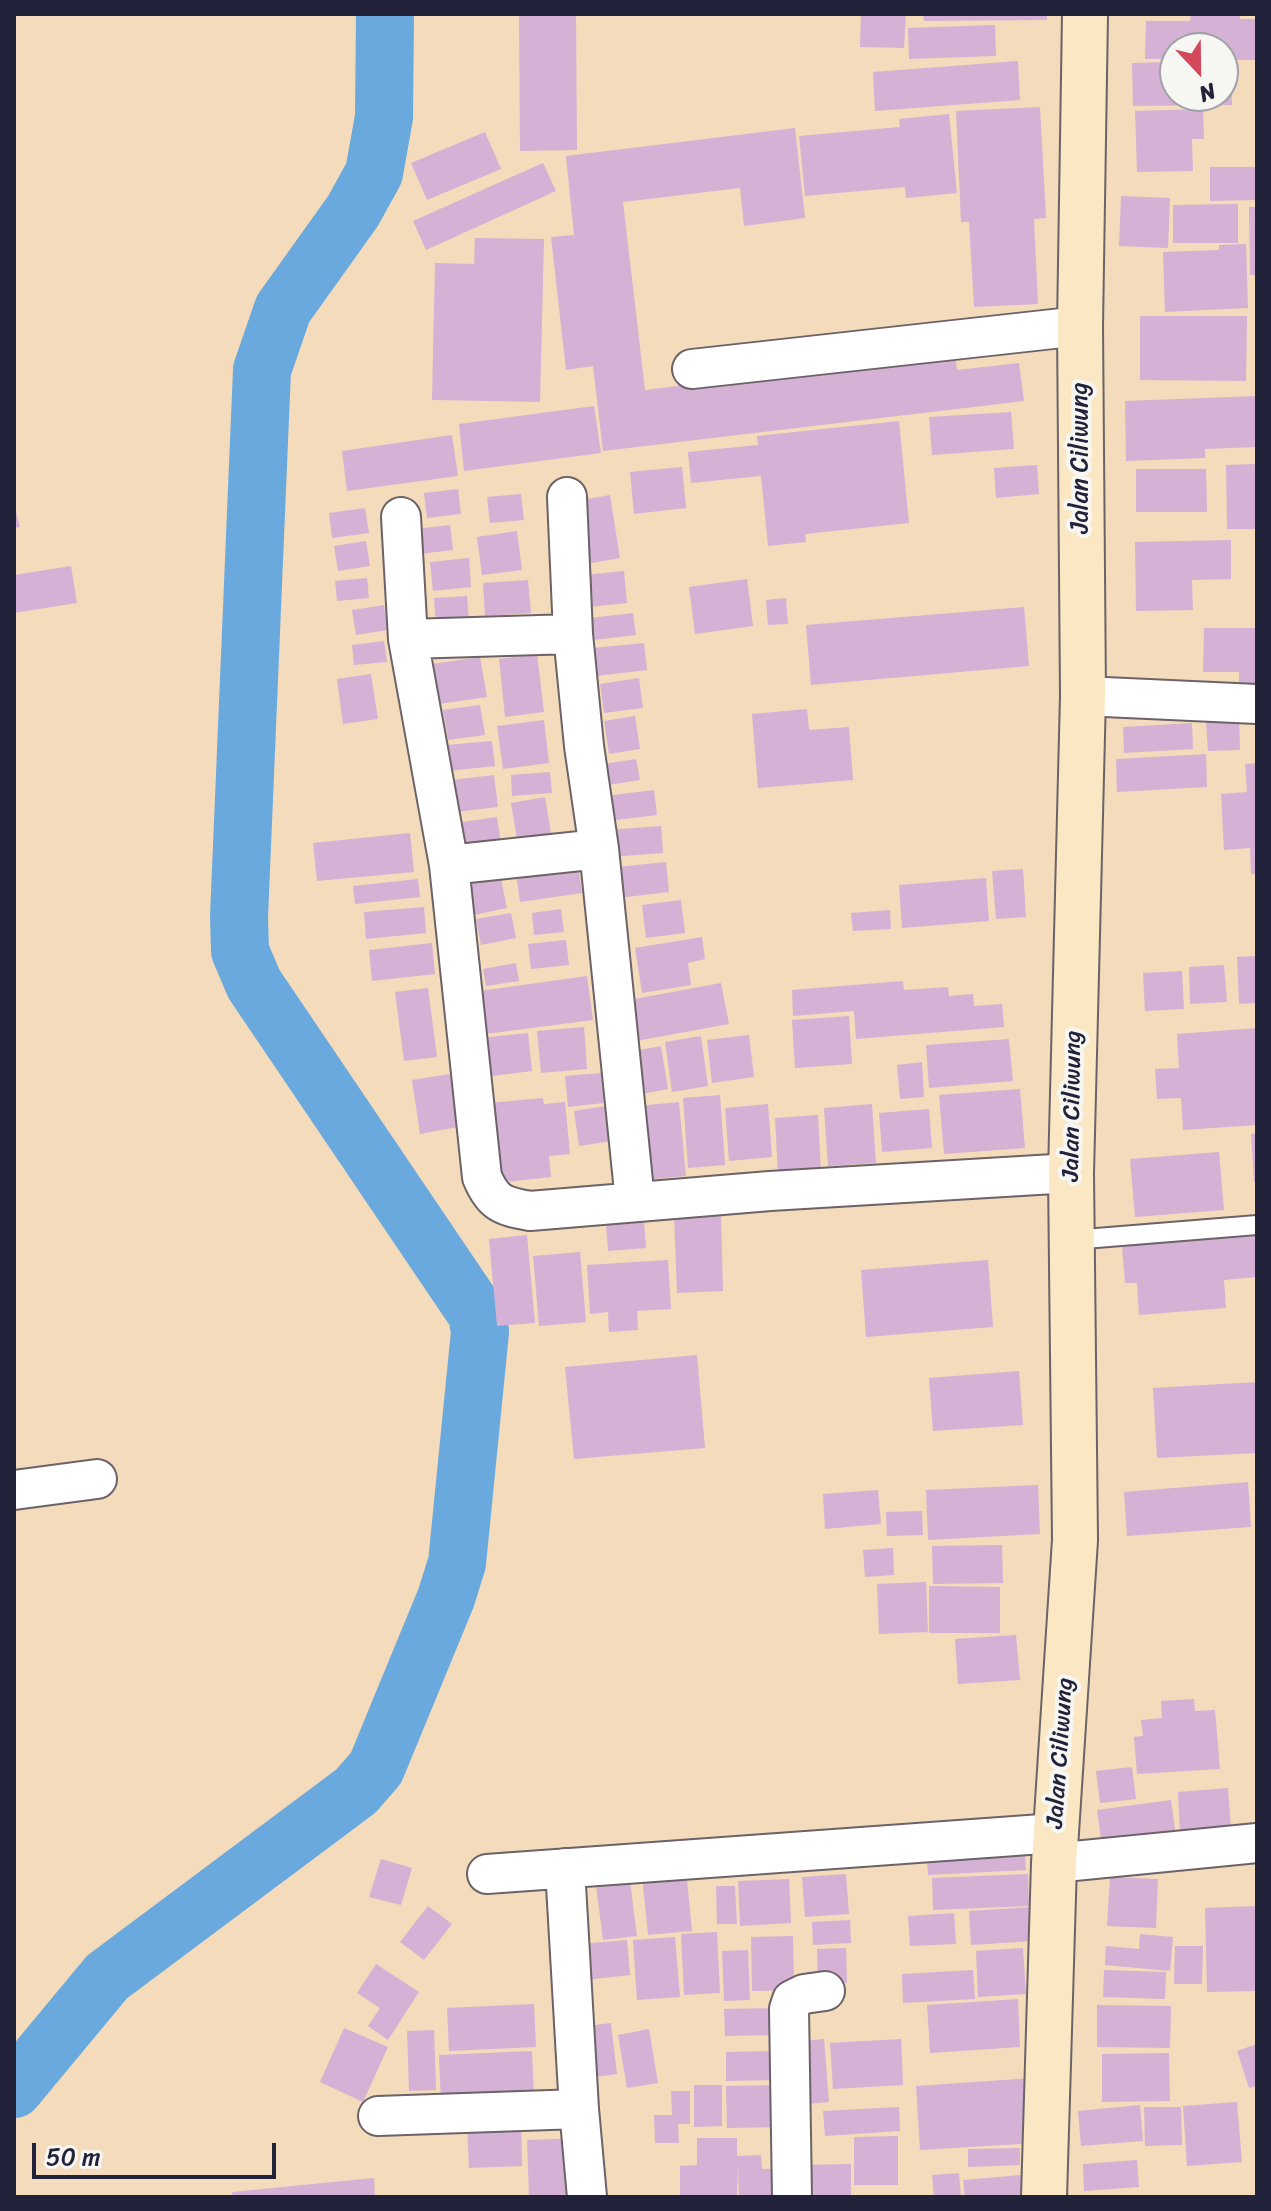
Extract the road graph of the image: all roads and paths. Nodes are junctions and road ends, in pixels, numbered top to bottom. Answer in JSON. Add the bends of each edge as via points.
{"nodes":[{"id":1,"x":1085,"y":14,"type":"edge"},
{"id":2,"x":1080,"y":326,"type":"junction"},
{"id":3,"x":692,"y":369,"type":"dead end"},
{"id":4,"x":567,"y":497,"type":"dead end"},
{"id":5,"x":401,"y":517,"type":"dead end"},
{"id":6,"x":573,"y":634,"type":"junction"},
{"id":7,"x":408,"y":639,"type":"junction"},
{"id":8,"x":1083,"y":696,"type":"junction"},
{"id":9,"x":1257,"y":704,"type":"edge"},
{"id":10,"x":599,"y":849,"type":"junction"},
{"id":11,"x":449,"y":865,"type":"junction"},
{"id":12,"x":1071,"y":1173,"type":"junction"},
{"id":13,"x":635,"y":1201,"type":"junction"},
{"id":14,"x":1257,"y":1225,"type":"edge"},
{"id":15,"x":1072,"y":1240,"type":"junction"},
{"id":16,"x":97,"y":1479,"type":"dead end"},
{"id":17,"x":14,"y":1490,"type":"edge"},
{"id":18,"x":1257,"y":1843,"type":"edge"},
{"id":19,"x":1055,"y":1848,"type":"junction"},
{"id":20,"x":565,"y":1868,"type":"junction"},
{"id":21,"x":487,"y":1874,"type":"dead end"},
{"id":22,"x":825,"y":1991,"type":"dead end"},
{"id":23,"x":579,"y":2109,"type":"junction"},
{"id":24,"x":378,"y":2116,"type":"dead end"},
{"id":25,"x":587,"y":2197,"type":"edge"},
{"id":26,"x":792,"y":2197,"type":"edge"},
{"id":27,"x":1044,"y":2197,"type":"edge"}],
"edges":[{"from":1,"to":2,"type":"main road","name":"Jalan Ciliwung"},
{"from":2,"to":3,"type":"street"},
{"from":2,"to":8,"type":"main road","name":"Jalan Ciliwung"},
{"from":4,"to":6,"type":"street"},
{"from":5,"to":7,"type":"street"},
{"from":6,"to":7,"type":"street"},
{"from":6,"to":10,"type":"street"},
{"from":7,"to":11,"type":"street"},
{"from":8,"to":9,"type":"street"},
{"from":8,"to":12,"type":"main road","name":"Jalan Ciliwung"},
{"from":10,"to":11,"type":"street"},
{"from":10,"to":13,"type":"street"},
{"from":11,"to":13,"type":"street","via":[[482,1177],[489,1194],[505,1206],[530,1211]]},
{"from":12,"to":13,"type":"street"},
{"from":12,"to":15,"type":"main road","name":"Jalan Ciliwung"},
{"from":14,"to":15,"type":"lane"},
{"from":15,"to":19,"type":"main road","name":"Jalan Ciliwung","via":[[1075,1540]]},
{"from":16,"to":17,"type":"street"},
{"from":18,"to":19,"type":"street"},
{"from":19,"to":20,"type":"street"},
{"from":19,"to":27,"type":"main road","name":"Jalan Ciliwung"},
{"from":20,"to":21,"type":"street"},
{"from":20,"to":23,"type":"street"},
{"from":22,"to":26,"type":"street","via":[[804,1994],[792,2000],[789,2009]]},
{"from":23,"to":24,"type":"street"},
{"from":23,"to":25,"type":"street"}]}
